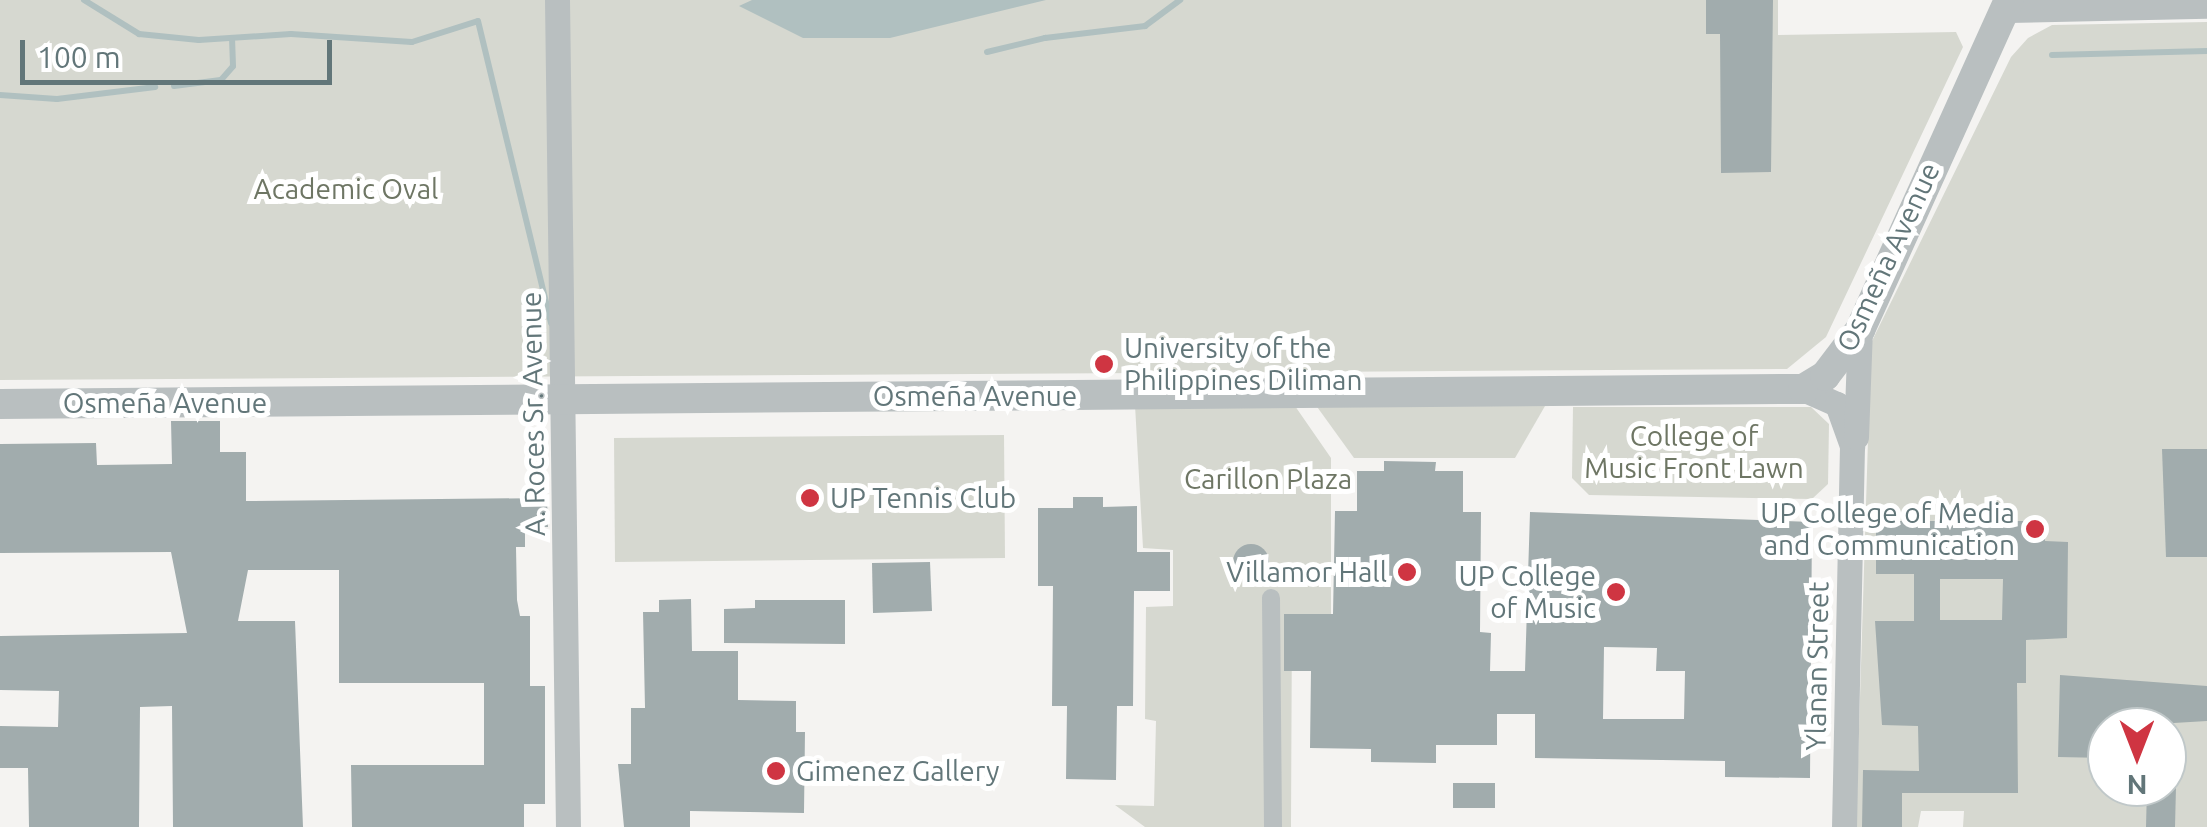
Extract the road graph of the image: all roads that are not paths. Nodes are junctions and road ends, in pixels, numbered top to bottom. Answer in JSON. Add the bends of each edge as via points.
{"nodes":[{"id":1,"x":557,"y":0,"type":"edge"},
{"id":2,"x":2009,"y":4,"type":"edge"},
{"id":3,"x":2207,"y":4,"type":"edge"},
{"id":4,"x":1860,"y":330,"type":"junction"},
{"id":5,"x":1803,"y":389,"type":"junction"},
{"id":6,"x":562,"y":400,"type":"junction"},
{"id":7,"x":0,"y":404,"type":"edge"},
{"id":8,"x":1852,"y":446,"type":"junction"},
{"id":9,"x":1271,"y":598,"type":"dead end"},
{"id":10,"x":568,"y":827,"type":"edge"},
{"id":11,"x":1273,"y":827,"type":"edge"},
{"id":12,"x":1844,"y":827,"type":"edge"}],
"edges":[{"from":1,"to":6,"type":"street","name":"A. Roces Sr. Avenue"},
{"from":2,"to":3,"type":"street"},
{"from":2,"to":4,"type":"street","name":"Osmeña Avenue"},
{"from":4,"to":5,"type":"street","name":"Osmeña Avenue","via":[[1825,376]]},
{"from":4,"to":8,"type":"street","name":"Ylanan Street","via":[[1858,432]]},
{"from":5,"to":6,"type":"street","name":"Osmeña Avenue"},
{"from":5,"to":8,"type":"street","name":"Ylanan Street","via":[[1837,404]]},
{"from":6,"to":7,"type":"street","name":"Osmeña Avenue"},
{"from":6,"to":10,"type":"street","name":"A. Roces Sr. Avenue"},
{"from":8,"to":12,"type":"street","name":"Ylanan Street"},
{"from":9,"to":11,"type":"street"}]}
